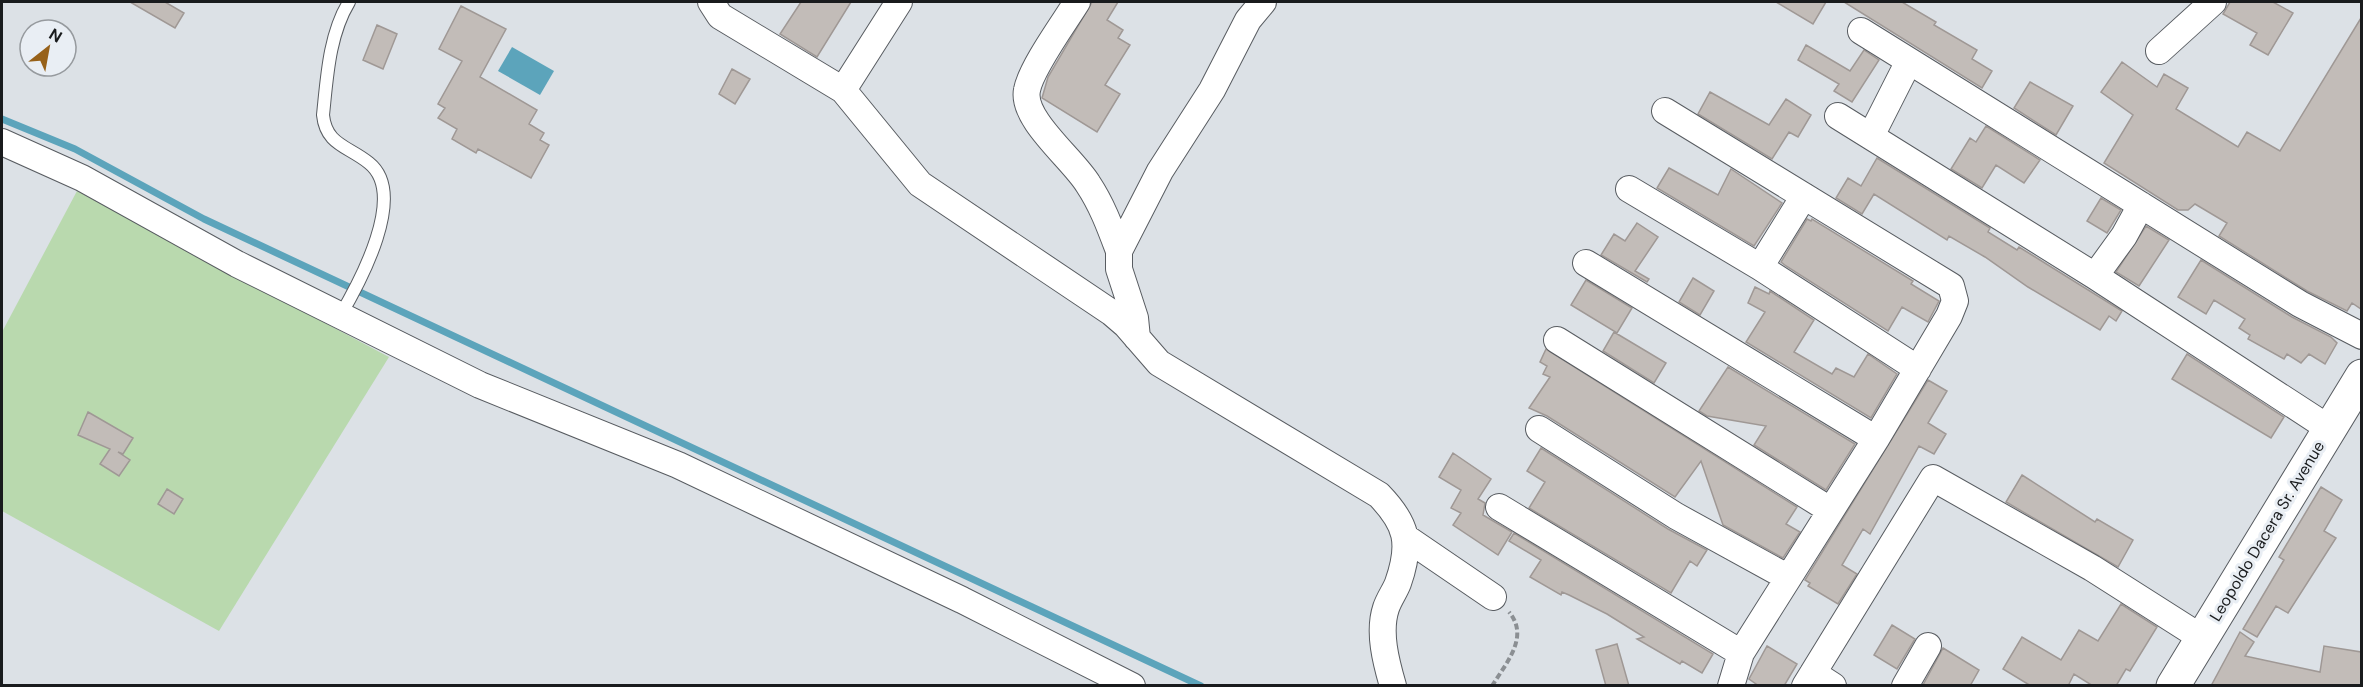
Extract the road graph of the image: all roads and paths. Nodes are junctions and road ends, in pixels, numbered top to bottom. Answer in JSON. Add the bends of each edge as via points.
{"nodes":[{"id":1,"x":349,"y":2,"type":"edge"},
{"id":2,"x":711,"y":2,"type":"edge"},
{"id":3,"x":899,"y":2,"type":"edge"},
{"id":4,"x":1077,"y":2,"type":"edge"},
{"id":5,"x":1263,"y":2,"type":"edge"},
{"id":6,"x":2213,"y":2,"type":"edge"},
{"id":7,"x":1861,"y":32,"type":"dead end"},
{"id":8,"x":2159,"y":51,"type":"dead end"},
{"id":9,"x":1909,"y":61,"type":"junction"},
{"id":10,"x":843,"y":90,"type":"junction"},
{"id":11,"x":1665,"y":111,"type":"dead end"},
{"id":12,"x":1838,"y":116,"type":"dead end"},
{"id":13,"x":1871,"y":136,"type":"junction"},
{"id":14,"x":2,"y":142,"type":"edge"},
{"id":15,"x":1629,"y":189,"type":"dead end"},
{"id":16,"x":1804,"y":196,"type":"junction"},
{"id":17,"x":2141,"y":205,"type":"junction"},
{"id":18,"x":1119,"y":251,"type":"junction"},
{"id":19,"x":1586,"y":263,"type":"dead end"},
{"id":20,"x":1760,"y":267,"type":"junction"},
{"id":21,"x":2095,"y":276,"type":"junction"},
{"id":22,"x":344,"y":310,"type":"junction"},
{"id":23,"x":2361,"y":336,"type":"edge"},
{"id":24,"x":1137,"y":338,"type":"junction"},
{"id":25,"x":1557,"y":340,"type":"dead end"},
{"id":26,"x":1918,"y":369,"type":"junction"},
{"id":27,"x":2361,"y":376,"type":"edge"},
{"id":28,"x":1539,"y":429,"type":"dead end"},
{"id":29,"x":2330,"y":429,"type":"junction"},
{"id":30,"x":1876,"y":439,"type":"junction"},
{"id":31,"x":1499,"y":507,"type":"dead end"},
{"id":32,"x":1830,"y":510,"type":"junction"},
{"id":33,"x":1405,"y":537,"type":"junction"},
{"id":34,"x":1787,"y":577,"type":"junction"},
{"id":35,"x":1493,"y":597,"type":"joint"},
{"id":36,"x":2202,"y":638,"type":"junction"},
{"id":37,"x":1928,"y":646,"type":"dead end"},
{"id":38,"x":1741,"y":653,"type":"junction"},
{"id":39,"x":1817,"y":681,"type":"edge"},
{"id":40,"x":1132,"y":686,"type":"edge"},
{"id":41,"x":1394,"y":686,"type":"edge"},
{"id":42,"x":1492,"y":686,"type":"edge"},
{"id":43,"x":1731,"y":686,"type":"edge"},
{"id":44,"x":1905,"y":686,"type":"edge"},
{"id":45,"x":2173,"y":686,"type":"edge"}],
"edges":[{"from":1,"to":22,"type":"lane","via":[[334,35],[323,115],[328,135],[371,164],[382,180],[384,200],[380,229]]},
{"from":2,"to":10,"type":"street","via":[[720,16]]},
{"from":3,"to":10,"type":"street"},
{"from":4,"to":18,"type":"street","via":[[1027,86],[1026,98],[1041,127],[1087,181]]},
{"from":5,"to":18,"type":"street","via":[[1248,20],[1212,90],[1160,171]]},
{"from":6,"to":8,"type":"street"},
{"from":7,"to":9,"type":"street"},
{"from":9,"to":13,"type":"street"},
{"from":9,"to":17,"type":"street"},
{"from":10,"to":24,"type":"street","via":[[920,184],[1112,313]]},
{"from":11,"to":16,"type":"street"},
{"from":12,"to":13,"type":"street"},
{"from":13,"to":21,"type":"street"},
{"from":14,"to":22,"type":"street","via":[[82,178],[237,264]]},
{"from":15,"to":20,"type":"street"},
{"from":16,"to":20,"type":"street"},
{"from":16,"to":26,"type":"street","via":[[1955,292],[1953,307]]},
{"from":17,"to":21,"type":"street"},
{"from":17,"to":23,"type":"street","via":[[2300,304]]},
{"from":18,"to":24,"type":"street","via":[[1119,269],[1135,318]]},
{"from":19,"to":30,"type":"street"},
{"from":20,"to":26,"type":"street"},
{"from":21,"to":29,"type":"street"},
{"from":22,"to":40,"type":"street","via":[[480,385],[678,465]]},
{"from":24,"to":33,"type":"street","via":[[1159,363],[1182,378],[1379,495],[1395,511]]},
{"from":25,"to":32,"type":"street"},
{"from":26,"to":30,"type":"street"},
{"from":27,"to":29,"type":"main road","name":"Leopoldo Dacera Sr. Avenue"},
{"from":28,"to":34,"type":"street","via":[[1676,516]]},
{"from":29,"to":36,"type":"main road","name":"Leopoldo Dacera Sr. Avenue"},
{"from":30,"to":32,"type":"street"},
{"from":31,"to":38,"type":"street"},
{"from":32,"to":34,"type":"street"},
{"from":33,"to":35,"type":"street"},
{"from":33,"to":41,"type":"street","via":[[1406,552],[1386,609],[1383,632]]},
{"from":34,"to":38,"type":"street"},
{"from":35,"to":42,"type":"path","via":[[1508,610],[1518,628],[1515,648]]},
{"from":36,"to":39,"type":"street","via":[[2092,568],[1933,478]]},
{"from":36,"to":45,"type":"main road","name":"Leopoldo Dacera Sr. Avenue"},
{"from":37,"to":44,"type":"street"},
{"from":38,"to":43,"type":"street"}]}
